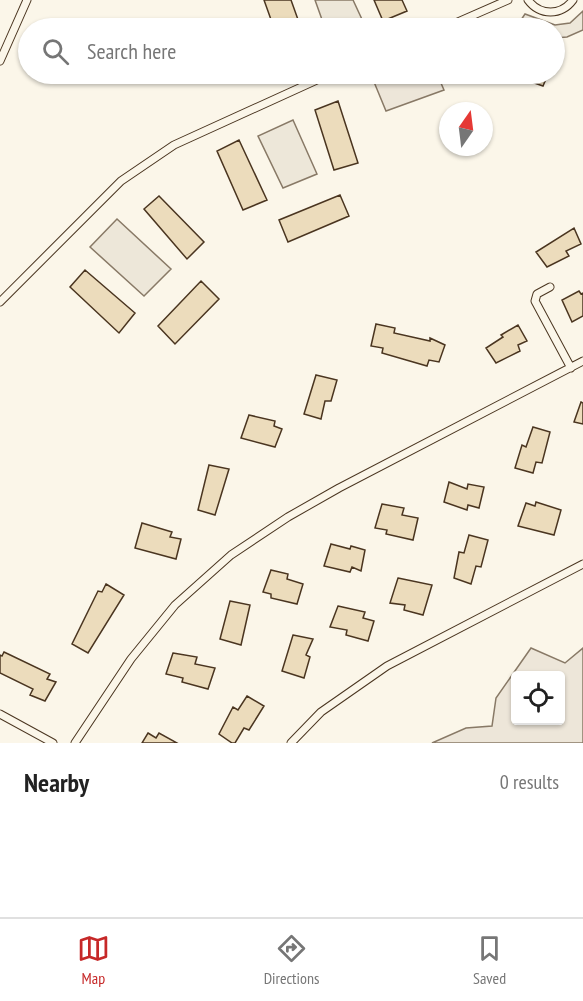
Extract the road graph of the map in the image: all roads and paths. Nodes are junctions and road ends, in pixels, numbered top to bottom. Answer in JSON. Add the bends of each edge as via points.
{"nodes":[{"id":1,"x":27,"y":0,"type":"edge"},
{"id":2,"x":508,"y":0,"type":"edge"},
{"id":3,"x":528,"y":0,"type":"edge"},
{"id":4,"x":573,"y":0,"type":"edge"},
{"id":5,"x":19,"y":18,"type":"edge"},
{"id":6,"x":467,"y":18,"type":"edge"},
{"id":7,"x":18,"y":20,"type":"edge"},
{"id":8,"x":0,"y":61,"type":"edge"},
{"id":9,"x":308,"y":84,"type":"edge"},
{"id":10,"x":550,"y":287,"type":"dead end"},
{"id":11,"x":0,"y":302,"type":"edge"},
{"id":12,"x":583,"y":361,"type":"edge"},
{"id":13,"x":571,"y":368,"type":"junction"},
{"id":14,"x":583,"y":564,"type":"edge"},
{"id":15,"x":0,"y":714,"type":"edge"},
{"id":16,"x":53,"y":743,"type":"edge"},
{"id":17,"x":75,"y":743,"type":"edge"},
{"id":18,"x":291,"y":743,"type":"edge"}],
"edges":[{"from":1,"to":5,"type":"lane"},
{"from":2,"to":6,"type":"lane"},
{"from":3,"to":4,"type":"lane","via":[[537,9],[550,12],[560,11]]},
{"from":7,"to":8,"type":"lane"},
{"from":9,"to":11,"type":"lane","via":[[174,145],[130,175]]},
{"from":10,"to":13,"type":"lane","via":[[537,294],[535,301]]},
{"from":12,"to":13,"type":"lane"},
{"from":13,"to":17,"type":"lane","via":[[339,488],[231,555],[168,614],[130,659]]},
{"from":14,"to":18,"type":"lane","via":[[387,666],[321,712]]},
{"from":15,"to":16,"type":"lane"}]}
